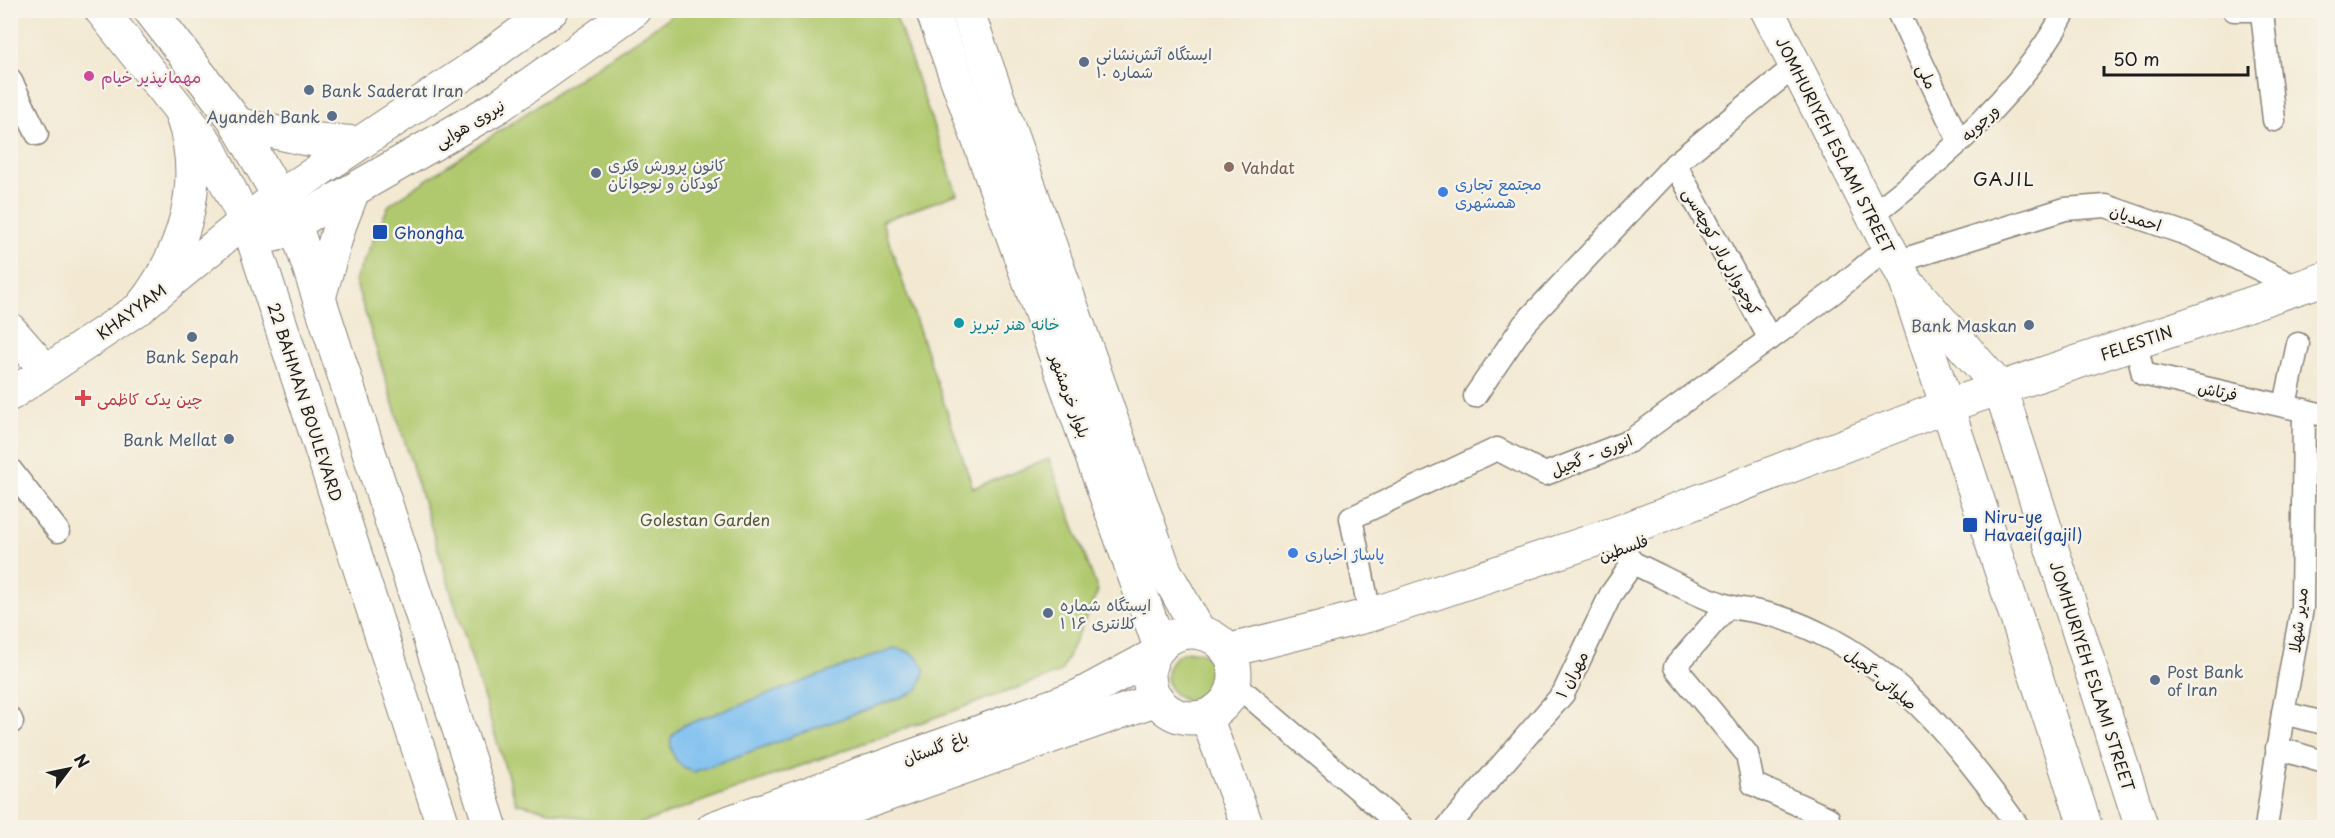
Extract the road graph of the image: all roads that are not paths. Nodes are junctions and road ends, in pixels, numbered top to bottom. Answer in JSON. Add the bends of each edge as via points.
{"nodes":[{"id":1,"x":101,"y":10,"type":"edge"},
{"id":2,"x":150,"y":10,"type":"edge"},
{"id":3,"x":552,"y":10,"type":"edge"},
{"id":4,"x":635,"y":10,"type":"edge"},
{"id":5,"x":932,"y":10,"type":"edge"},
{"id":6,"x":967,"y":10,"type":"edge"},
{"id":7,"x":1767,"y":10,"type":"edge"},
{"id":8,"x":1897,"y":10,"type":"edge"},
{"id":9,"x":2066,"y":10,"type":"edge"},
{"id":10,"x":2234,"y":10,"type":"edge"},
{"id":11,"x":2264,"y":12,"type":"edge"},
{"id":12,"x":1794,"y":67,"type":"junction"},
{"id":13,"x":10,"y":78,"type":"edge"},
{"id":14,"x":179,"y":108,"type":"junction"},
{"id":15,"x":2274,"y":120,"type":"dead end"},
{"id":16,"x":237,"y":124,"type":"junction"},
{"id":17,"x":37,"y":135,"type":"dead end"},
{"id":18,"x":1959,"y":141,"type":"junction"},
{"id":19,"x":358,"y":143,"type":"junction"},
{"id":20,"x":1675,"y":164,"type":"junction"},
{"id":21,"x":353,"y":191,"type":"junction"},
{"id":22,"x":280,"y":195,"type":"junction"},
{"id":23,"x":1872,"y":215,"type":"junction"},
{"id":24,"x":295,"y":224,"type":"junction"},
{"id":25,"x":251,"y":232,"type":"junction"},
{"id":26,"x":1896,"y":263,"type":"junction"},
{"id":27,"x":2317,"y":282,"type":"edge"},
{"id":28,"x":320,"y":298,"type":"junction"},
{"id":29,"x":141,"y":306,"type":"junction"},
{"id":30,"x":10,"y":329,"type":"edge"},
{"id":31,"x":1064,"y":331,"type":"junction"},
{"id":32,"x":1770,"y":339,"type":"junction"},
{"id":33,"x":2136,"y":342,"type":"junction"},
{"id":34,"x":2298,"y":344,"type":"dead end"},
{"id":35,"x":46,"y":370,"type":"junction"},
{"id":36,"x":10,"y":395,"type":"edge"},
{"id":37,"x":1475,"y":396,"type":"dead end"},
{"id":38,"x":2002,"y":397,"type":"junction"},
{"id":39,"x":2305,"y":410,"type":"edge"},
{"id":40,"x":1950,"y":414,"type":"junction"},
{"id":41,"x":10,"y":470,"type":"edge"},
{"id":42,"x":58,"y":531,"type":"dead end"},
{"id":43,"x":1624,"y":548,"type":"junction"},
{"id":44,"x":1728,"y":606,"type":"junction"},
{"id":45,"x":1370,"y":615,"type":"junction"},
{"id":46,"x":1200,"y":633,"type":"junction"},
{"id":47,"x":1156,"y":652,"type":"junction"},
{"id":48,"x":1232,"y":669,"type":"junction"},
{"id":49,"x":1157,"y":699,"type":"junction"},
{"id":50,"x":2283,"y":713,"type":"junction"},
{"id":51,"x":1206,"y":716,"type":"junction"},
{"id":52,"x":2325,"y":723,"type":"edge"},
{"id":53,"x":2277,"y":748,"type":"junction"},
{"id":54,"x":2325,"y":762,"type":"edge"},
{"id":55,"x":492,"y":827,"type":"edge"},
{"id":56,"x":444,"y":828,"type":"edge"},
{"id":57,"x":713,"y":828,"type":"edge"},
{"id":58,"x":793,"y":828,"type":"edge"},
{"id":59,"x":1248,"y":828,"type":"edge"},
{"id":60,"x":1402,"y":828,"type":"edge"},
{"id":61,"x":1447,"y":828,"type":"edge"},
{"id":62,"x":1828,"y":828,"type":"edge"},
{"id":63,"x":2019,"y":828,"type":"edge"},
{"id":64,"x":2086,"y":828,"type":"edge"},
{"id":65,"x":2142,"y":828,"type":"edge"},
{"id":66,"x":2266,"y":828,"type":"edge"}],
"edges":[{"from":1,"to":14,"type":"main road","name":"22 BAHMAN BOULEVARD"},
{"from":2,"to":16,"type":"main road"},
{"from":3,"to":19,"type":"main road"},
{"from":4,"to":21,"type":"main road","name":"نیروی هوایی","via":[[499,106]]},
{"from":5,"to":31,"type":"main road","name":"بلوار خرمشهر"},
{"from":6,"to":31,"type":"main road","name":"بلوار خرمشهر"},
{"from":7,"to":12,"type":"main road","name":"JOMHURIYEH ESLAMI STREET"},
{"from":8,"to":18,"type":"street","name":"ملی"},
{"from":9,"to":18,"type":"street","name":"ورجویه","via":[[2034,61]]},
{"from":10,"to":11,"type":"street"},
{"from":11,"to":15,"type":"street"},
{"from":12,"to":20,"type":"street"},
{"from":12,"to":23,"type":"main road","name":"JOMHURIYEH ESLAMI STREET"},
{"from":13,"to":17,"type":"street"},
{"from":14,"to":25,"type":"main road","name":"22 BAHMAN BOULEVARD","via":[[207,144]]},
{"from":14,"to":29,"type":"main road","via":[[189,151],[190,207],[163,279]]},
{"from":16,"to":19,"type":"main road","via":[[306,139]]},
{"from":16,"to":22,"type":"main road"},
{"from":18,"to":23,"type":"street","name":"ورجویه"},
{"from":19,"to":22,"type":"main road"},
{"from":20,"to":32,"type":"street","name":"کوجووارلی‌لار کوچه‌سی"},
{"from":20,"to":37,"type":"street","via":[[1524,324]]},
{"from":21,"to":24,"type":"main road","name":"نیروی هوایی"},
{"from":21,"to":28,"type":"main road"},
{"from":22,"to":24,"type":"main road"},
{"from":22,"to":25,"type":"main road"},
{"from":23,"to":26,"type":"main road","name":"JOMHURIYEH ESLAMI STREET"},
{"from":24,"to":25,"type":"main road","name":"نیروی هوایی"},
{"from":24,"to":28,"type":"main road"},
{"from":25,"to":29,"type":"main road","name":"KHAYYAM"},
{"from":25,"to":56,"type":"main road","name":"22 BAHMAN BOULEVARD"},
{"from":26,"to":27,"type":"street","name":"احمدیان","via":[[2065,209],[2106,206]]},
{"from":26,"to":32,"type":"street","name":"انوری - گجیل","via":[[1834,292]]},
{"from":26,"to":38,"type":"main road","name":"JOMHURIYEH ESLAMI STREET"},
{"from":26,"to":40,"type":"main road","name":"JOMHURIYEH ESLAMI STREET"},
{"from":27,"to":33,"type":"main road","name":"FELESTIN"},
{"from":28,"to":55,"type":"main road"},
{"from":29,"to":35,"type":"main road","name":"KHAYYAM"},
{"from":30,"to":35,"type":"main road"},
{"from":31,"to":46,"type":"main road","name":"بلوار خرمشهر","via":[[1165,571]]},
{"from":31,"to":47,"type":"main road","name":"بلوار خرمشهر"},
{"from":32,"to":45,"type":"street","name":"انوری - گجیل","via":[[1630,441],[1545,474],[1497,449],[1351,518]]},
{"from":33,"to":38,"type":"main road","name":"FELESTIN"},
{"from":33,"to":39,"type":"street","name":"فرتاش","via":[[2143,374]]},
{"from":34,"to":39,"type":"street","name":"مدیر شهلا"},
{"from":35,"to":36,"type":"main road","name":"KHAYYAM"},
{"from":38,"to":40,"type":"main road","name":"FELESTIN"},
{"from":38,"to":65,"type":"main road","name":"JOMHURIYEH ESLAMI STREET"},
{"from":39,"to":50,"type":"street","name":"مدیر شهلا","via":[[2302,608]]},
{"from":40,"to":43,"type":"main road","name":"فلسطین"},
{"from":40,"to":64,"type":"main road","name":"JOMHURIYEH ESLAMI STREET"},
{"from":41,"to":42,"type":"street"},
{"from":43,"to":44,"type":"street","name":"صلواتی-گجیل"},
{"from":43,"to":45,"type":"main road","name":"فلسطین"},
{"from":43,"to":48,"type":"main road","name":"فلسطین"},
{"from":43,"to":61,"type":"street","name":"مهران ۱","via":[[1611,594],[1563,694]]},
{"from":44,"to":62,"type":"street","via":[[1675,667],[1747,754],[1753,783],[1828,818]]},
{"from":44,"to":63,"type":"street","name":"صلواتی-گجیل","via":[[1762,613],[1818,633],[1871,666],[1908,696],[1967,755]]},
{"from":45,"to":48,"type":"main road","name":"فلسطین"},
{"from":46,"to":47,"type":"main road","via":[[1178,635]]},
{"from":46,"to":48,"type":"main road","via":[[1210,636]]},
{"from":47,"to":49,"type":"main road","via":[[1150,678]]},
{"from":47,"to":57,"type":"main road","name":"باغ گلستان","via":[[1079,696]]},
{"from":48,"to":51,"type":"main road","via":[[1225,703]]},
{"from":48,"to":60,"type":"street"},
{"from":49,"to":51,"type":"main road","via":[[1174,714]]},
{"from":49,"to":58,"type":"main road","name":"باغ گلستان"},
{"from":50,"to":52,"type":"street"},
{"from":50,"to":53,"type":"street","name":"مدیر شهلا"},
{"from":51,"to":59,"type":"main road"},
{"from":53,"to":54,"type":"street"},
{"from":53,"to":66,"type":"street","name":"مدیر شهلا"}]}
